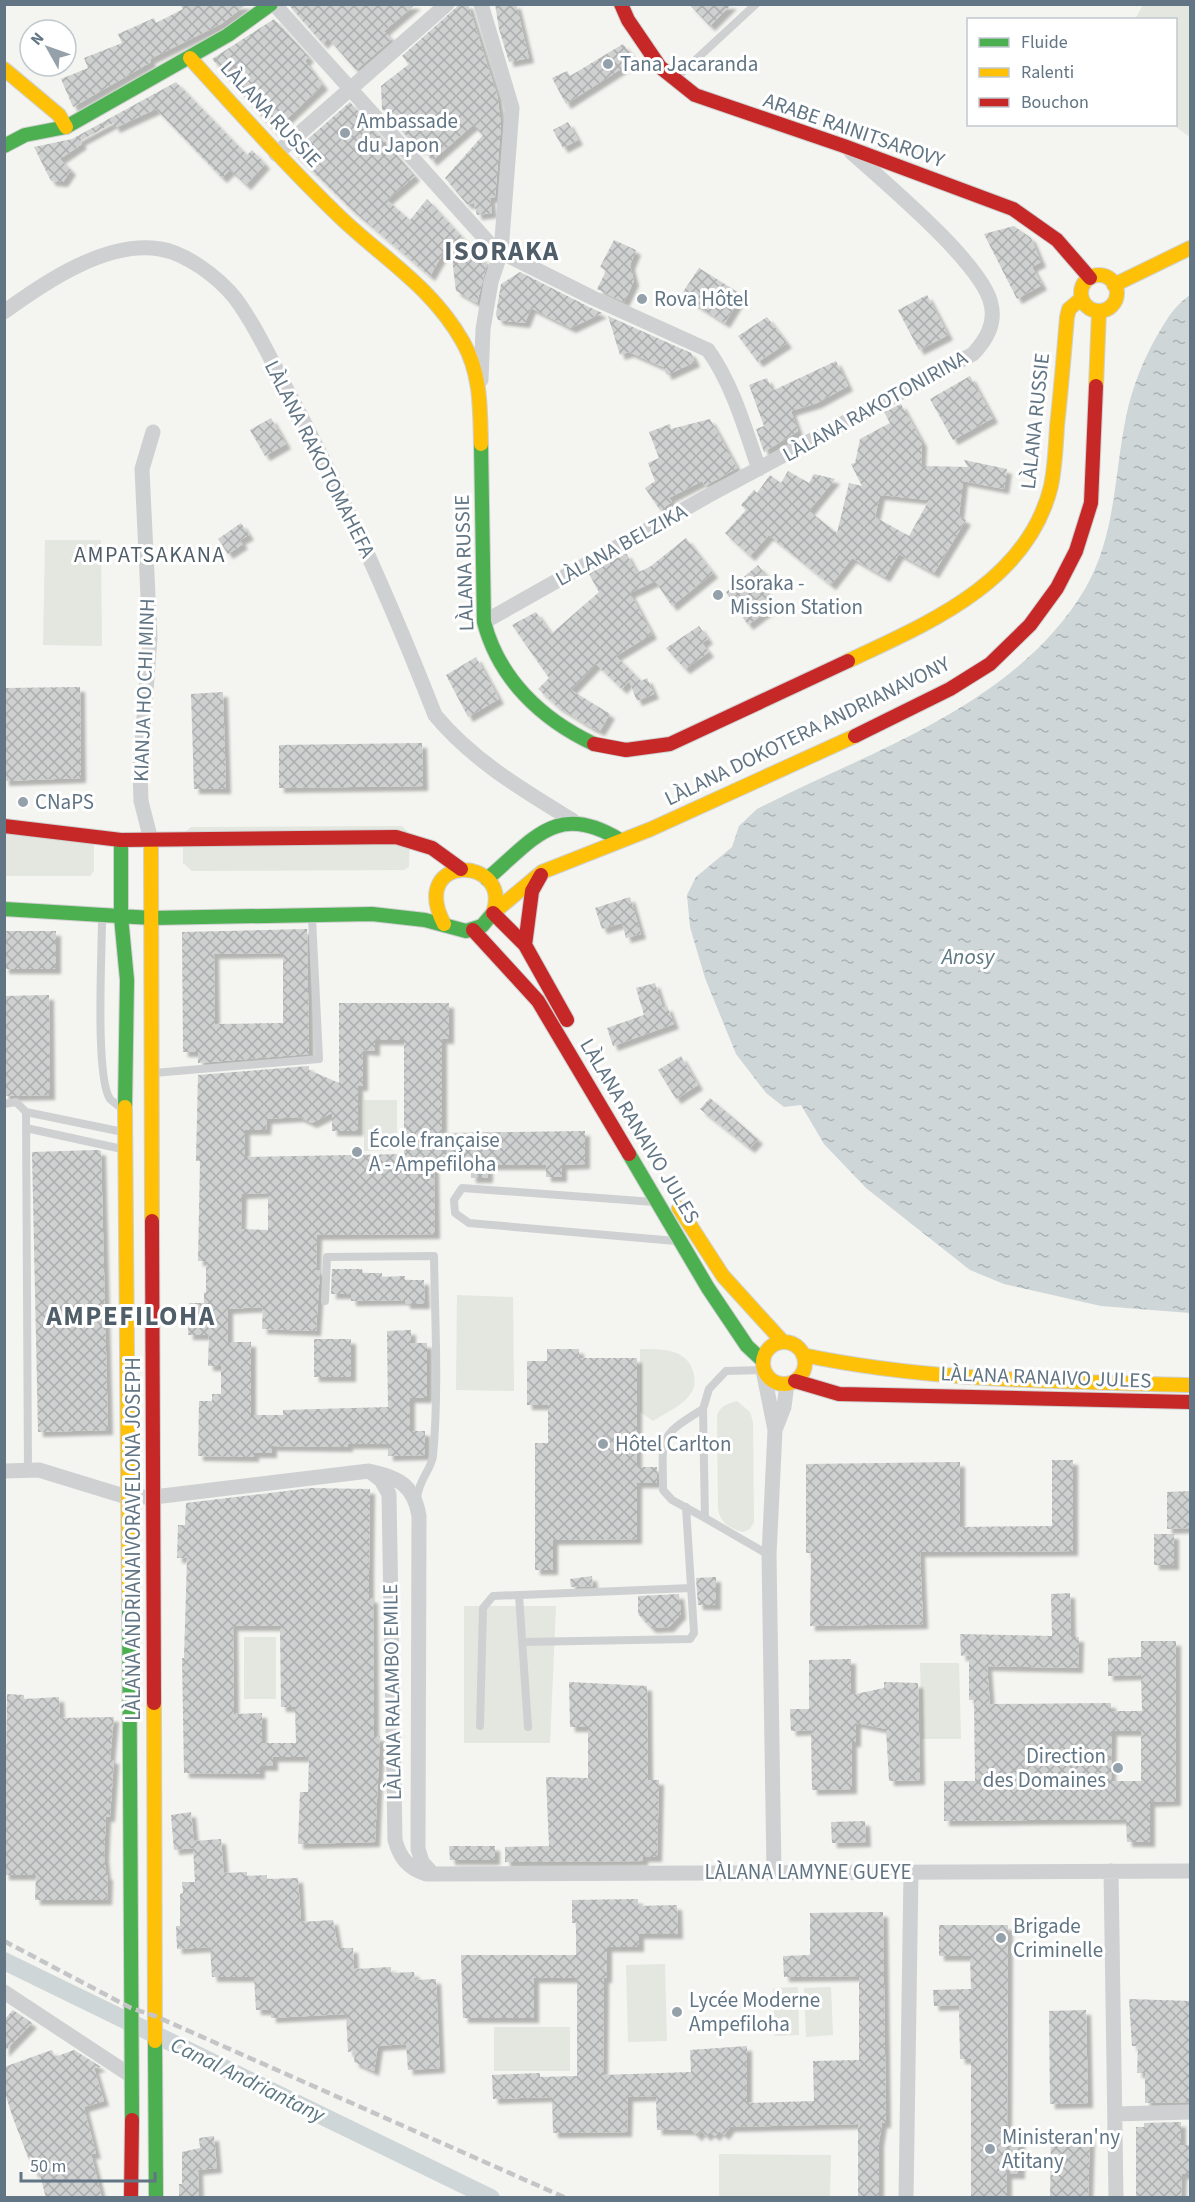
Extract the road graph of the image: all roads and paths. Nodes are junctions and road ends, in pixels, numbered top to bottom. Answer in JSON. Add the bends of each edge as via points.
{"nodes":[{"id":1,"x":273,"y":4,"type":"edge"},
{"id":2,"x":447,"y":4,"type":"edge"},
{"id":3,"x":481,"y":4,"type":"edge"},
{"id":4,"x":621,"y":4,"type":"edge"},
{"id":5,"x":756,"y":4,"type":"edge"},
{"id":6,"x":190,"y":58,"type":"junction"},
{"id":7,"x":4,"y":69,"type":"edge"},
{"id":8,"x":674,"y":81,"type":"junction"},
{"id":9,"x":350,"y":90,"type":"junction"},
{"id":10,"x":66,"y":127,"type":"junction"},
{"id":11,"x":4,"y":146,"type":"edge"},
{"id":12,"x":844,"y":146,"type":"junction"},
{"id":13,"x":276,"y":154,"type":"junction"},
{"id":14,"x":1191,"y":248,"type":"edge"},
{"id":15,"x":501,"y":252,"type":"junction"},
{"id":16,"x":1090,"y":278,"type":"junction"},
{"id":17,"x":1114,"y":285,"type":"junction"},
{"id":18,"x":1082,"y":298,"type":"junction"},
{"id":19,"x":1099,"y":311,"type":"junction"},
{"id":20,"x":4,"y":312,"type":"edge"},
{"id":21,"x":480,"y":389,"type":"junction"},
{"id":22,"x":153,"y":432,"type":"dead end"},
{"id":23,"x":759,"y":469,"type":"junction"},
{"id":24,"x":484,"y":622,"type":"junction"},
{"id":25,"x":538,"y":799,"type":"junction"},
{"id":26,"x":572,"y":820,"type":"junction"},
{"id":27,"x":4,"y":826,"type":"edge"},
{"id":28,"x":548,"y":829,"type":"junction"},
{"id":29,"x":121,"y":840,"type":"junction"},
{"id":30,"x":151,"y":840,"type":"junction"},
{"id":31,"x":620,"y":840,"type":"junction"},
{"id":32,"x":461,"y":869,"type":"junction"},
{"id":33,"x":542,"y":872,"type":"junction"},
{"id":34,"x":487,"y":879,"type":"junction"},
{"id":35,"x":4,"y":909,"type":"edge"},
{"id":36,"x":493,"y":913,"type":"junction"},
{"id":37,"x":102,"y":915,"type":"junction"},
{"id":38,"x":312,"y":915,"type":"junction"},
{"id":39,"x":122,"y":917,"type":"junction"},
{"id":40,"x":153,"y":917,"type":"junction"},
{"id":41,"x":444,"y":924,"type":"junction"},
{"id":42,"x":473,"y":930,"type":"junction"},
{"id":43,"x":525,"y":945,"type":"junction"},
{"id":44,"x":576,"y":1036,"type":"dead end"},
{"id":45,"x":152,"y":1073,"type":"junction"},
{"id":46,"x":4,"y":1104,"type":"edge"},
{"id":47,"x":125,"y":1111,"type":"junction"},
{"id":48,"x":26,"y":1112,"type":"junction"},
{"id":49,"x":26,"y":1128,"type":"junction"},
{"id":50,"x":125,"y":1132,"type":"junction"},
{"id":51,"x":125,"y":1149,"type":"junction"},
{"id":52,"x":670,"y":1194,"type":"dead end"},
{"id":53,"x":658,"y":1202,"type":"junction"},
{"id":54,"x":681,"y":1241,"type":"junction"},
{"id":55,"x":325,"y":1301,"type":"dead end"},
{"id":56,"x":783,"y":1341,"type":"junction"},
{"id":57,"x":803,"y":1355,"type":"junction"},
{"id":58,"x":763,"y":1365,"type":"junction"},
{"id":59,"x":791,"y":1382,"type":"junction"},
{"id":60,"x":1191,"y":1385,"type":"edge"},
{"id":61,"x":1191,"y":1402,"type":"edge"},
{"id":62,"x":703,"y":1409,"type":"junction"},
{"id":63,"x":775,"y":1430,"type":"junction"},
{"id":64,"x":4,"y":1471,"type":"edge"},
{"id":65,"x":28,"y":1471,"type":"junction"},
{"id":66,"x":369,"y":1471,"type":"junction"},
{"id":67,"x":127,"y":1497,"type":"junction"},
{"id":68,"x":154,"y":1497,"type":"junction"},
{"id":69,"x":416,"y":1500,"type":"junction"},
{"id":70,"x":686,"y":1507,"type":"junction"},
{"id":71,"x":705,"y":1518,"type":"junction"},
{"id":72,"x":769,"y":1555,"type":"junction"},
{"id":73,"x":692,"y":1588,"type":"junction"},
{"id":74,"x":519,"y":1595,"type":"junction"},
{"id":75,"x":522,"y":1642,"type":"junction"},
{"id":76,"x":480,"y":1726,"type":"dead end"},
{"id":77,"x":528,"y":1727,"type":"dead end"},
{"id":78,"x":1111,"y":1871,"type":"junction"},
{"id":79,"x":1191,"y":1871,"type":"edge"},
{"id":80,"x":774,"y":1872,"type":"junction"},
{"id":81,"x":911,"y":1872,"type":"junction"},
{"id":82,"x":430,"y":1874,"type":"junction"},
{"id":83,"x":4,"y":1992,"type":"edge"},
{"id":84,"x":130,"y":2075,"type":"junction"},
{"id":85,"x":1191,"y":2112,"type":"edge"},
{"id":86,"x":1115,"y":2114,"type":"junction"},
{"id":87,"x":131,"y":2198,"type":"edge"},
{"id":88,"x":156,"y":2198,"type":"edge"},
{"id":89,"x":906,"y":2198,"type":"edge"},
{"id":90,"x":1116,"y":2198,"type":"edge"}],
"edges":[{"from":1,"to":6,"type":"main road"},
{"from":1,"to":9,"type":"street"},
{"from":2,"to":9,"type":"street"},
{"from":3,"to":15,"type":"street","via":[[512,108]]},
{"from":4,"to":8,"type":"main road","name":"ARABE RAINITSAROVY","via":[[645,48]]},
{"from":5,"to":8,"type":"lane"},
{"from":6,"to":10,"type":"main road"},
{"from":6,"to":13,"type":"main road","name":"LÀLANA RUSSIE"},
{"from":7,"to":10,"type":"main road","via":[[59,115]]},
{"from":8,"to":12,"type":"main road","name":"ARABE RAINITSAROVY","via":[[722,106]]},
{"from":9,"to":13,"type":"street"},
{"from":9,"to":15,"type":"street","via":[[467,222]]},
{"from":10,"to":11,"type":"main road","via":[[25,135]]},
{"from":12,"to":16,"type":"main road","name":"ARABE RAINITSAROVY","via":[[1013,209],[1057,240]]},
{"from":12,"to":23,"type":"street","name":"LÀLANA RAKOTONIRINA","via":[[937,230],[987,291],[992,323],[986,339],[973,354]]},
{"from":13,"to":21,"type":"main road","name":"LÀLANA RUSSIE","via":[[342,219],[437,302],[464,345]]},
{"from":14,"to":17,"type":"main road"},
{"from":15,"to":21,"type":"street","via":[[483,329]]},
{"from":15,"to":23,"type":"street","via":[[708,350],[741,416]]},
{"from":16,"to":17,"type":"main road","via":[[1106,277]]},
{"from":16,"to":18,"type":"main road","via":[[1082,287]]},
{"from":17,"to":19,"type":"main road","via":[[1114,302]]},
{"from":18,"to":19,"type":"main road","via":[[1088,307]]},
{"from":18,"to":24,"type":"main road","name":"LÀLANA RUSSIE","via":[[1069,309],[1067,317],[1053,476],[1038,525],[1002,568],[930,620],[670,744],[634,751],[590,744],[565,729],[501,667]]},
{"from":19,"to":31,"type":"main road","name":"LÀLANA DOKOTERA ANDRIANAVONY","via":[[1091,502],[1076,551],[1057,588],[1030,625],[990,664],[950,689],[796,765]]},
{"from":20,"to":25,"type":"street","name":"LÀLANA RAKOTOMAHEFA","via":[[96,257],[130,247],[161,249],[183,256],[210,275],[234,297],[252,325],[335,481],[435,715],[454,738]]},
{"from":21,"to":24,"type":"main road","name":"LÀLANA RUSSIE"},
{"from":22,"to":30,"type":"street","name":"KIANJA HO CHI MINH","via":[[142,469],[150,638],[140,770],[141,801]]},
{"from":23,"to":24,"type":"street","name":"LÀLANA BELZIKA"},
{"from":25,"to":26,"type":"street","name":"LÀLANA RAKOTOMAHEFA"},
{"from":25,"to":28,"type":"street"},
{"from":26,"to":28,"type":"main road"},
{"from":26,"to":31,"type":"main road","via":[[604,828]]},
{"from":27,"to":29,"type":"main road"},
{"from":28,"to":34,"type":"main road"},
{"from":29,"to":30,"type":"main road"},
{"from":29,"to":39,"type":"main road"},
{"from":30,"to":32,"type":"main road","via":[[396,837],[432,848]]},
{"from":30,"to":40,"type":"main road","name":"KIANJA HO CHI MINH"},
{"from":31,"to":33,"type":"main road","name":"LÀLANA DOKOTERA ANDRIANAVONY"},
{"from":32,"to":34,"type":"main road","via":[[475,871]]},
{"from":32,"to":41,"type":"main road","via":[[443,878],[434,896],[434,906]]},
{"from":33,"to":36,"type":"main road","name":"LÀLANA DOKOTERA ANDRIANAVONY"},
{"from":33,"to":43,"type":"main road","via":[[532,891]]},
{"from":34,"to":36,"type":"main road","via":[[494,890]]},
{"from":35,"to":37,"type":"main road"},
{"from":36,"to":42,"type":"main road","via":[[486,924]]},
{"from":36,"to":43,"type":"main road","name":"LÀLANA RANAIVO JULES"},
{"from":37,"to":39,"type":"main road"},
{"from":37,"to":47,"type":"lane","via":[[101,1050],[111,1099]]},
{"from":38,"to":40,"type":"main road"},
{"from":38,"to":41,"type":"main road","via":[[375,914]]},
{"from":38,"to":45,"type":"lane","via":[[319,1059]]},
{"from":39,"to":40,"type":"main road"},
{"from":39,"to":47,"type":"main road","name":"LÀLANA ANDRIANAIVORAVELONA JOSEPH","via":[[127,980]]},
{"from":40,"to":45,"type":"main road","name":"LÀLANA ANDRIANAIVORAVELONA JOSEPH"},
{"from":41,"to":42,"type":"main road","via":[[458,931]]},
{"from":42,"to":53,"type":"main road","name":"LÀLANA RANAIVO JULES","via":[[538,1001]]},
{"from":43,"to":44,"type":"main road","name":"LÀLANA RANAIVO JULES"},
{"from":45,"to":68,"type":"main road","name":"LÀLANA ANDRIANAIVORAVELONA JOSEPH"},
{"from":46,"to":48,"type":"lane","via":[[16,1102]]},
{"from":47,"to":50,"type":"main road","name":"LÀLANA ANDRIANAIVORAVELONA JOSEPH"},
{"from":48,"to":49,"type":"lane"},
{"from":48,"to":50,"type":"lane"},
{"from":49,"to":51,"type":"lane"},
{"from":49,"to":65,"type":"lane"},
{"from":50,"to":51,"type":"main road","name":"LÀLANA ANDRIANAIVORAVELONA JOSEPH"},
{"from":51,"to":67,"type":"main road","name":"LÀLANA ANDRIANAIVORAVELONA JOSEPH"},
{"from":52,"to":56,"type":"main road","name":"LÀLANA RANAIVO JULES","via":[[723,1276]]},
{"from":53,"to":54,"type":"main road","name":"LÀLANA RANAIVO JULES"},
{"from":53,"to":54,"type":"lane","via":[[462,1188],[454,1200],[455,1213],[469,1223]]},
{"from":54,"to":58,"type":"main road","name":"LÀLANA RANAIVO JULES","via":[[734,1327]]},
{"from":55,"to":69,"type":"lane","via":[[327,1257],[434,1256],[436,1412],[432,1460],[418,1484]]},
{"from":56,"to":57,"type":"main road","via":[[796,1345]]},
{"from":56,"to":58,"type":"main road","via":[[769,1347]]},
{"from":57,"to":59,"type":"main road","via":[[804,1370]]},
{"from":57,"to":60,"type":"main road","name":"LÀLANA RANAIVO JULES","via":[[838,1364],[951,1376]]},
{"from":58,"to":59,"type":"main road","via":[[769,1378],[777,1383]]},
{"from":58,"to":62,"type":"lane","via":[[726,1371],[709,1389]]},
{"from":58,"to":63,"type":"street"},
{"from":59,"to":61,"type":"main road","name":"LÀLANA RANAIVO JULES","via":[[839,1394]]},
{"from":59,"to":63,"type":"street"},
{"from":62,"to":70,"type":"lane","via":[[673,1427],[663,1440],[663,1490]]},
{"from":62,"to":71,"type":"lane"},
{"from":63,"to":72,"type":"street"},
{"from":64,"to":65,"type":"street"},
{"from":65,"to":67,"type":"street","via":[[39,1470]]},
{"from":66,"to":68,"type":"street"},
{"from":66,"to":69,"type":"street","via":[[404,1484]]},
{"from":66,"to":82,"type":"street","name":"LÀLANA RALAMBO EMILE","via":[[381,1480],[389,1494],[395,1840],[400,1855],[413,1869]]},
{"from":67,"to":68,"type":"street"},
{"from":67,"to":84,"type":"main road","name":"LÀLANA ANDRIANAIVORAVELONA JOSEPH"},
{"from":68,"to":88,"type":"main road","name":"LÀLANA ANDRIANAIVORAVELONA JOSEPH"},
{"from":69,"to":82,"type":"street","via":[[418,1849]]},
{"from":70,"to":71,"type":"lane"},
{"from":70,"to":73,"type":"lane"},
{"from":71,"to":72,"type":"lane"},
{"from":72,"to":80,"type":"street"},
{"from":73,"to":74,"type":"lane"},
{"from":73,"to":75,"type":"lane","via":[[694,1633],[690,1640]]},
{"from":74,"to":75,"type":"lane"},
{"from":74,"to":76,"type":"lane","via":[[494,1596],[483,1608]]},
{"from":75,"to":77,"type":"lane"},
{"from":78,"to":79,"type":"street","name":"LÀLANA LAMYNE GUEYE"},
{"from":78,"to":81,"type":"street","name":"LÀLANA LAMYNE GUEYE"},
{"from":78,"to":86,"type":"street"},
{"from":80,"to":81,"type":"street","name":"LÀLANA LAMYNE GUEYE"},
{"from":80,"to":82,"type":"street","name":"LÀLANA LAMYNE GUEYE"},
{"from":81,"to":89,"type":"street"},
{"from":83,"to":84,"type":"street"},
{"from":84,"to":87,"type":"main road","name":"LÀLANA ANDRIANAIVORAVELONA JOSEPH"},
{"from":85,"to":86,"type":"street"},
{"from":86,"to":90,"type":"street"}]}
